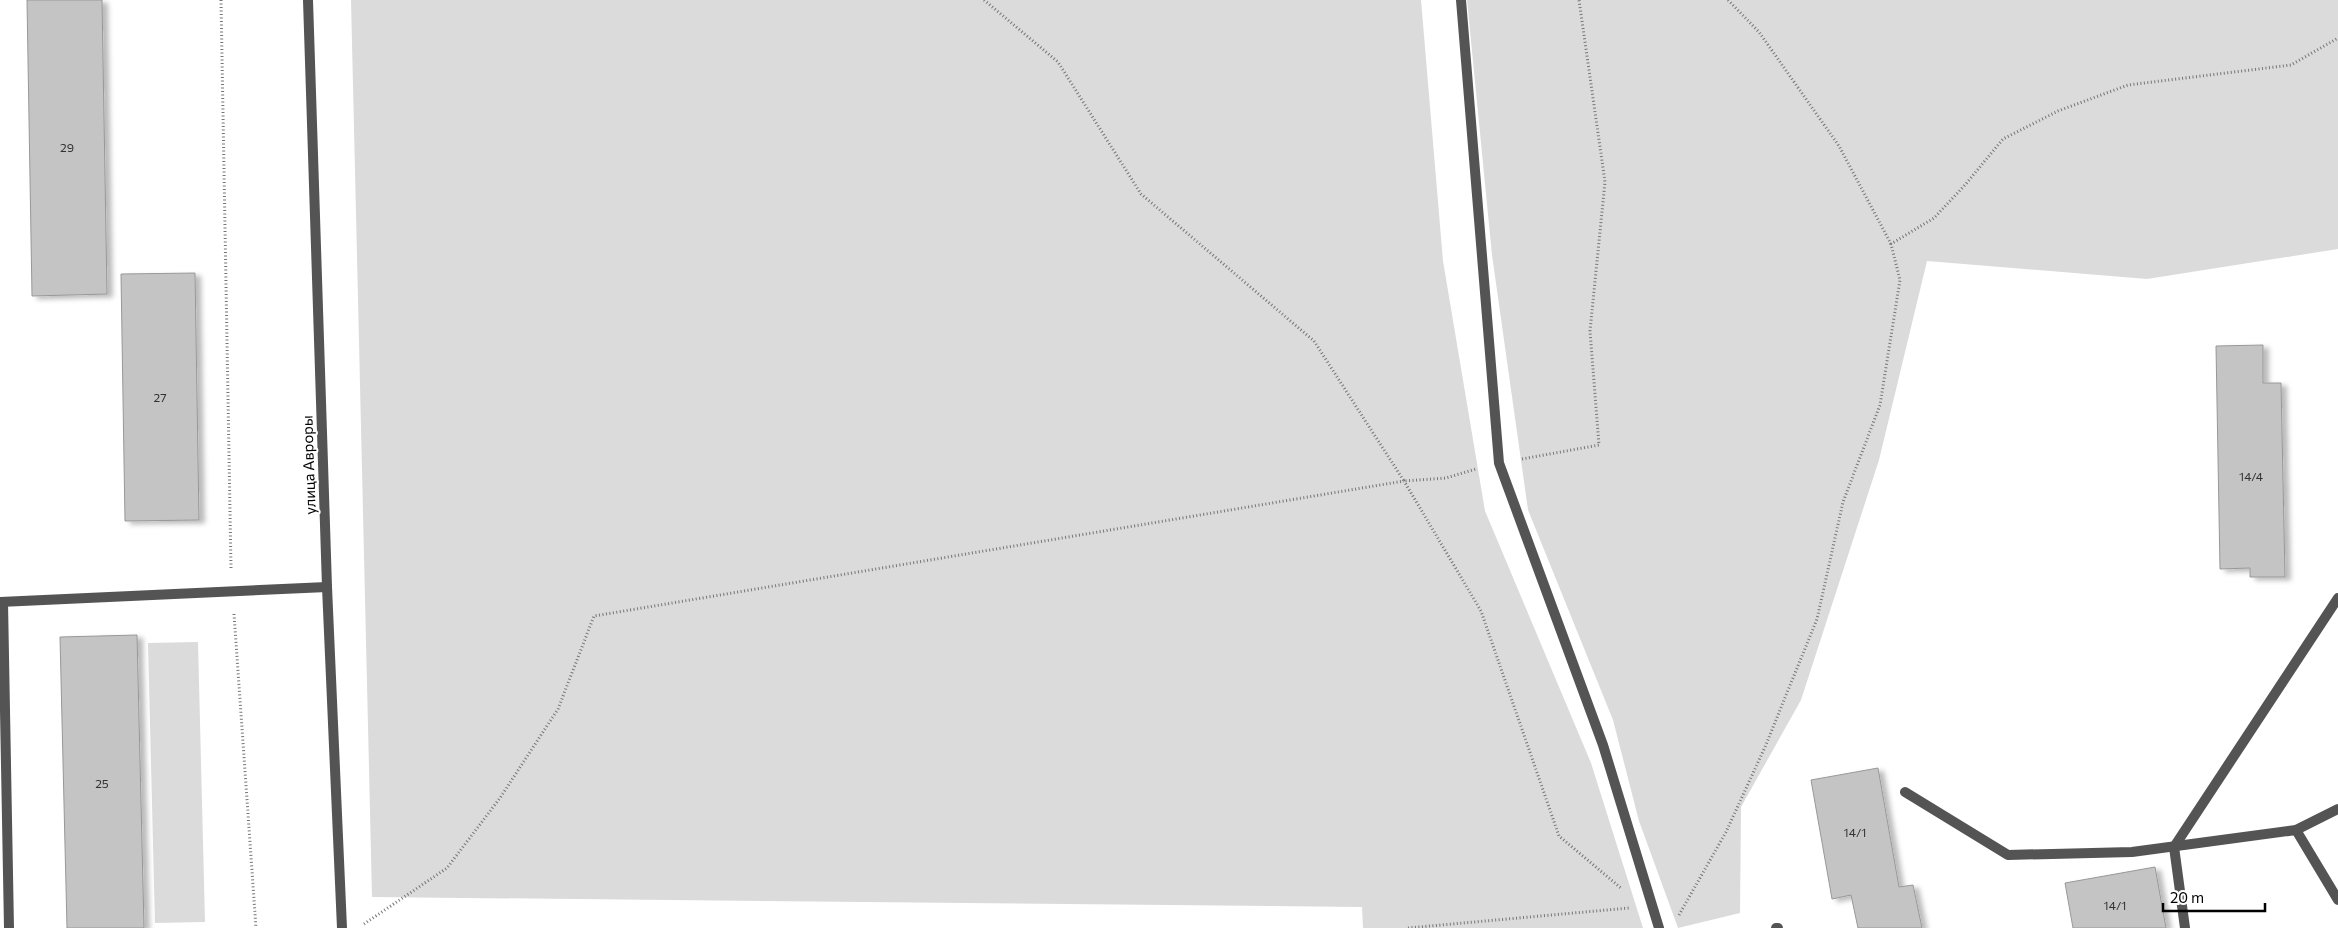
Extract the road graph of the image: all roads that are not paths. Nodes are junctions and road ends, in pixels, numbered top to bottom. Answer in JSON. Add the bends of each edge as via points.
{"nodes":[{"id":1,"x":308,"y":0,"type":"edge"},
{"id":2,"x":1461,"y":0,"type":"edge"},
{"id":3,"x":327,"y":587,"type":"junction"},
{"id":4,"x":2338,"y":598,"type":"edge"},
{"id":5,"x":2,"y":602,"type":"edge"},
{"id":6,"x":1906,"y":792,"type":"dead end"},
{"id":7,"x":2338,"y":809,"type":"edge"},
{"id":8,"x":2296,"y":830,"type":"junction"},
{"id":9,"x":2174,"y":847,"type":"junction"},
{"id":10,"x":2338,"y":900,"type":"edge"},
{"id":11,"x":9,"y":928,"type":"edge"},
{"id":12,"x":342,"y":928,"type":"edge"},
{"id":13,"x":1659,"y":928,"type":"edge"},
{"id":14,"x":2185,"y":928,"type":"edge"}],
"edges":[{"from":1,"to":3,"type":"street","name":"улица Авроры"},
{"from":2,"to":13,"type":"street","via":[[1499,463],[1603,745]]},
{"from":3,"to":5,"type":"street"},
{"from":3,"to":12,"type":"street","name":"улица Авроры"},
{"from":4,"to":9,"type":"street"},
{"from":5,"to":11,"type":"street"},
{"from":6,"to":9,"type":"street","via":[[2008,855],[2132,852]]},
{"from":7,"to":8,"type":"street"},
{"from":8,"to":9,"type":"street"},
{"from":8,"to":10,"type":"street"},
{"from":9,"to":14,"type":"street"}]}
